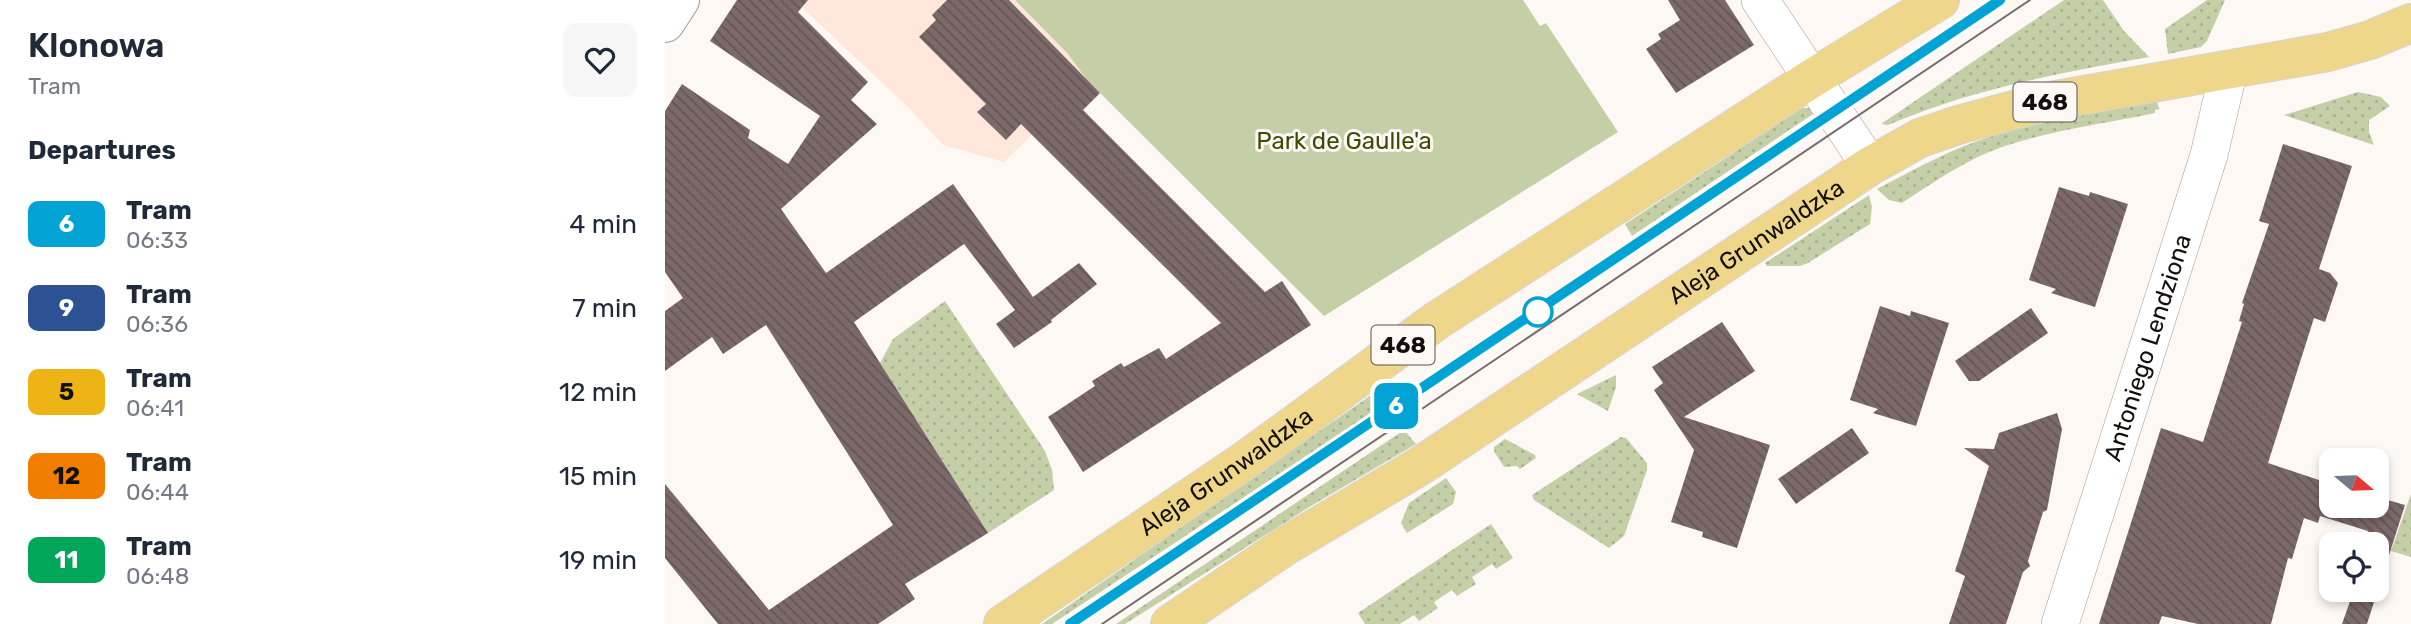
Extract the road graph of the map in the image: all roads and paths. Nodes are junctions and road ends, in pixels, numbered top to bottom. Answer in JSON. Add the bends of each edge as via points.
{"nodes":[{"id":1,"x":680,"y":0,"type":"edge"},
{"id":2,"x":1760,"y":0,"type":"edge"},
{"id":3,"x":1940,"y":0,"type":"edge"},
{"id":4,"x":665,"y":23,"type":"edge"},
{"id":5,"x":2411,"y":23,"type":"edge"},
{"id":6,"x":2229,"y":69,"type":"junction"},
{"id":7,"x":1811,"y":79,"type":"junction"},
{"id":8,"x":1870,"y":166,"type":"junction"},
{"id":9,"x":1003,"y":624,"type":"edge"},
{"id":10,"x":1170,"y":624,"type":"edge"},
{"id":11,"x":2060,"y":624,"type":"edge"}],
"edges":[{"from":1,"to":4,"type":"street"},
{"from":2,"to":7,"type":"street"},
{"from":3,"to":7,"type":"main road","name":"Aleja Grunwaldzka","number":"468"},
{"from":5,"to":6,"type":"main road","name":"Aleja Grunwaldzka","number":"468","via":[[2328,52]]},
{"from":6,"to":8,"type":"main road","name":"Aleja Grunwaldzka","number":"468","via":[[2039,103],[1920,138]]},
{"from":6,"to":11,"type":"street","name":"Antoniego Lendziona","via":[[2205,168]]},
{"from":7,"to":8,"type":"street"},
{"from":7,"to":9,"type":"main road","name":"Aleja Grunwaldzka","number":"468","via":[[1436,321],[1247,459]]},
{"from":8,"to":10,"type":"main road","name":"Aleja Grunwaldzka","number":"468","via":[[1420,467],[1287,545]]}]}
